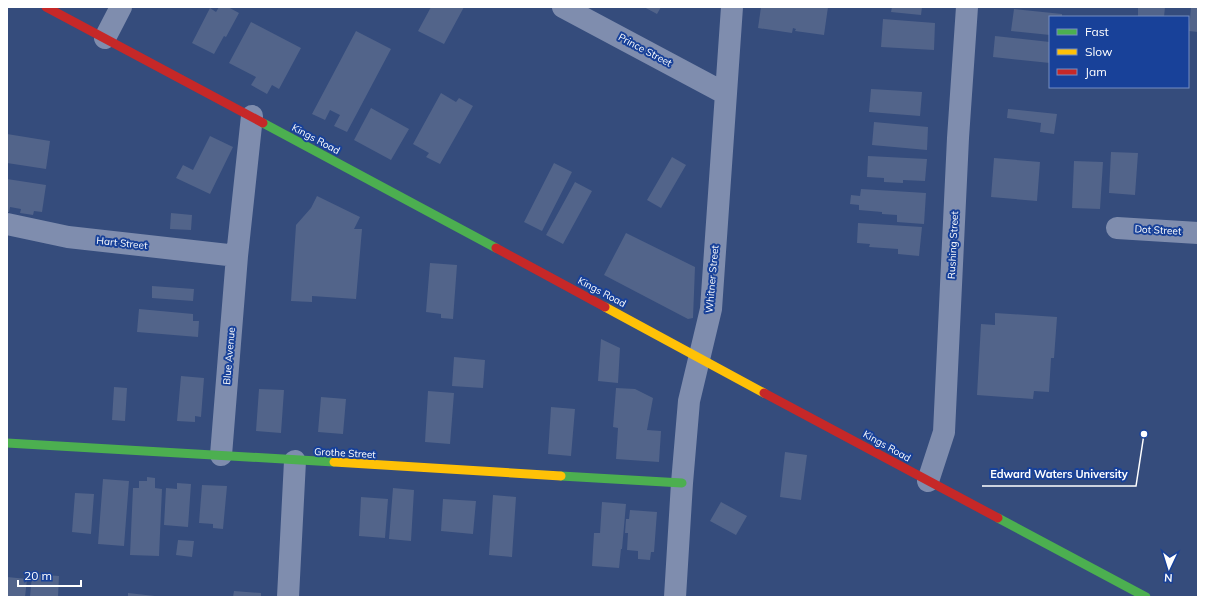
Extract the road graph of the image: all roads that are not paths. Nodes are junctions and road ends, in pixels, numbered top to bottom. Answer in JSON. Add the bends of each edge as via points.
{"nodes":[{"id":1,"x":46,"y":7,"type":"edge"},
{"id":2,"x":121,"y":7,"type":"edge"},
{"id":3,"x":563,"y":7,"type":"edge"},
{"id":4,"x":732,"y":7,"type":"edge"},
{"id":5,"x":966,"y":7,"type":"edge"},
{"id":6,"x":105,"y":38,"type":"junction"},
{"id":7,"x":726,"y":94,"type":"junction"},
{"id":8,"x":252,"y":116,"type":"junction"},
{"id":9,"x":7,"y":224,"type":"edge"},
{"id":10,"x":1117,"y":228,"type":"dead end"},
{"id":11,"x":1198,"y":233,"type":"edge"},
{"id":12,"x":237,"y":256,"type":"junction"},
{"id":13,"x":700,"y":357,"type":"junction"},
{"id":14,"x":7,"y":443,"type":"edge"},
{"id":15,"x":221,"y":455,"type":"junction"},
{"id":16,"x":295,"y":461,"type":"junction"},
{"id":17,"x":928,"y":481,"type":"junction"},
{"id":18,"x":682,"y":483,"type":"junction"},
{"id":19,"x":288,"y":597,"type":"edge"},
{"id":20,"x":675,"y":597,"type":"edge"},
{"id":21,"x":1146,"y":597,"type":"edge"}],
"edges":[{"from":1,"to":6,"type":"main road","name":"Kings Road"},
{"from":2,"to":6,"type":"street"},
{"from":3,"to":7,"type":"street","name":"Prince Street"},
{"from":4,"to":7,"type":"street","name":"Whitner Street"},
{"from":5,"to":17,"type":"street","name":"Rushing Street","via":[[944,432]]},
{"from":6,"to":8,"type":"main road","name":"Kings Road"},
{"from":7,"to":13,"type":"street","name":"Whitner Street","via":[[711,309]]},
{"from":8,"to":12,"type":"street","name":"Blue Avenue"},
{"from":8,"to":13,"type":"main road","name":"Kings Road"},
{"from":9,"to":12,"type":"street","name":"Hart Street","via":[[68,237]]},
{"from":10,"to":11,"type":"street","name":"Dot Street"},
{"from":12,"to":15,"type":"street","name":"Blue Avenue"},
{"from":13,"to":17,"type":"main road","name":"Kings Road"},
{"from":13,"to":18,"type":"street","name":"Whitner Street","via":[[689,401]]},
{"from":14,"to":15,"type":"main road","name":"Grothe Street"},
{"from":15,"to":16,"type":"main road","name":"Grothe Street"},
{"from":16,"to":18,"type":"main road","name":"Grothe Street"},
{"from":16,"to":19,"type":"street"},
{"from":17,"to":21,"type":"main road","name":"Kings Road"},
{"from":18,"to":20,"type":"street","name":"Whitner Street"}]}
